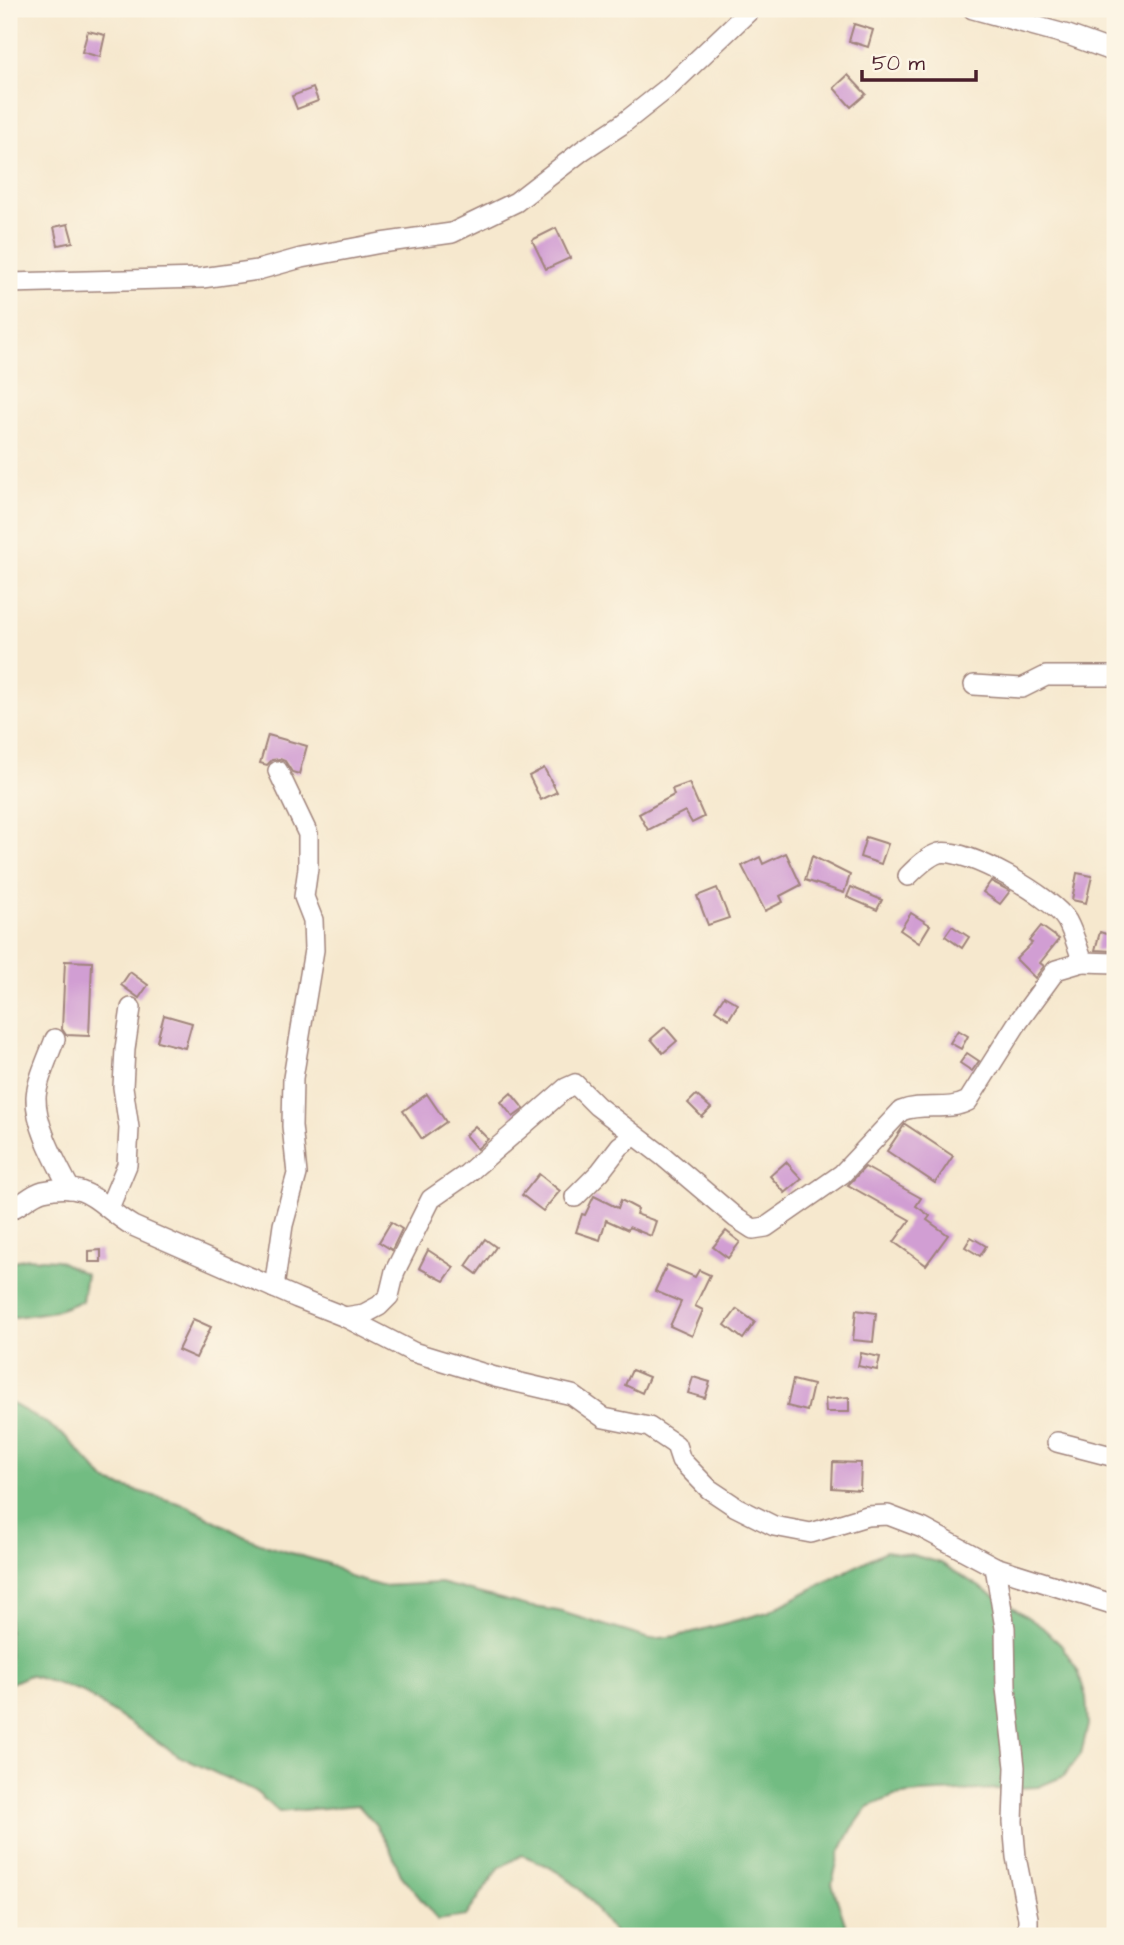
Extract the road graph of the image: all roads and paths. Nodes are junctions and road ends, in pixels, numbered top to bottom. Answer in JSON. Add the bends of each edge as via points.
{"nodes":[{"id":1,"x":751,"y":9,"type":"edge"},
{"id":2,"x":972,"y":9,"type":"edge"},
{"id":3,"x":1115,"y":52,"type":"edge"},
{"id":4,"x":9,"y":283,"type":"edge"},
{"id":5,"x":1115,"y":676,"type":"edge"},
{"id":6,"x":974,"y":685,"type":"dead end"},
{"id":7,"x":278,"y":771,"type":"dead end"},
{"id":8,"x":908,"y":876,"type":"dead end"},
{"id":9,"x":1083,"y":962,"type":"junction"},
{"id":10,"x":1115,"y":963,"type":"edge"},
{"id":11,"x":131,"y":1008,"type":"dead end"},
{"id":12,"x":55,"y":1039,"type":"dead end"},
{"id":13,"x":634,"y":1136,"type":"junction"},
{"id":14,"x":70,"y":1189,"type":"junction"},
{"id":15,"x":575,"y":1197,"type":"dead end"},
{"id":16,"x":109,"y":1208,"type":"junction"},
{"id":17,"x":9,"y":1210,"type":"edge"},
{"id":18,"x":274,"y":1288,"type":"junction"},
{"id":19,"x":345,"y":1317,"type":"junction"},
{"id":20,"x":1057,"y":1442,"type":"dead end"},
{"id":21,"x":1115,"y":1457,"type":"edge"},
{"id":22,"x":995,"y":1567,"type":"junction"},
{"id":23,"x":1115,"y":1605,"type":"edge"},
{"id":24,"x":1028,"y":1936,"type":"edge"}],
"edges":[{"from":1,"to":4,"type":"street","via":[[669,87],[621,125],[516,202],[452,233],[202,278]]},
{"from":2,"to":3,"type":"street"},
{"from":5,"to":6,"type":"street","via":[[1046,676],[1022,688]]},
{"from":7,"to":18,"type":"street","via":[[308,834],[304,897],[313,920],[314,950],[293,1078],[297,1174],[283,1225]]},
{"from":8,"to":9,"type":"street","via":[[939,853],[977,861],[1052,905],[1066,920]]},
{"from":9,"to":10,"type":"street"},
{"from":9,"to":13,"type":"street","via":[[1056,970],[968,1101],[957,1107],[913,1106],[901,1111],[842,1174],[766,1227],[753,1229],[736,1219]]},
{"from":11,"to":16,"type":"street","via":[[123,1087],[129,1128],[127,1165]]},
{"from":12,"to":14,"type":"street","via":[[36,1096],[42,1130]]},
{"from":13,"to":15,"type":"street"},
{"from":13,"to":19,"type":"street","via":[[575,1084],[566,1088],[467,1174],[431,1199],[395,1271],[389,1296],[379,1307]]},
{"from":14,"to":16,"type":"street","via":[[94,1196]]},
{"from":14,"to":17,"type":"street","via":[[41,1192]]},
{"from":16,"to":18,"type":"street","via":[[133,1226]]},
{"from":18,"to":19,"type":"street"},
{"from":19,"to":22,"type":"street","via":[[413,1352],[572,1395],[604,1418],[649,1427],[676,1445],[681,1460],[709,1489],[774,1526],[811,1533],[867,1516],[888,1515]]},
{"from":20,"to":21,"type":"street"},
{"from":22,"to":23,"type":"street"},
{"from":22,"to":24,"type":"street","via":[[1015,1767],[1016,1857]]}]}
